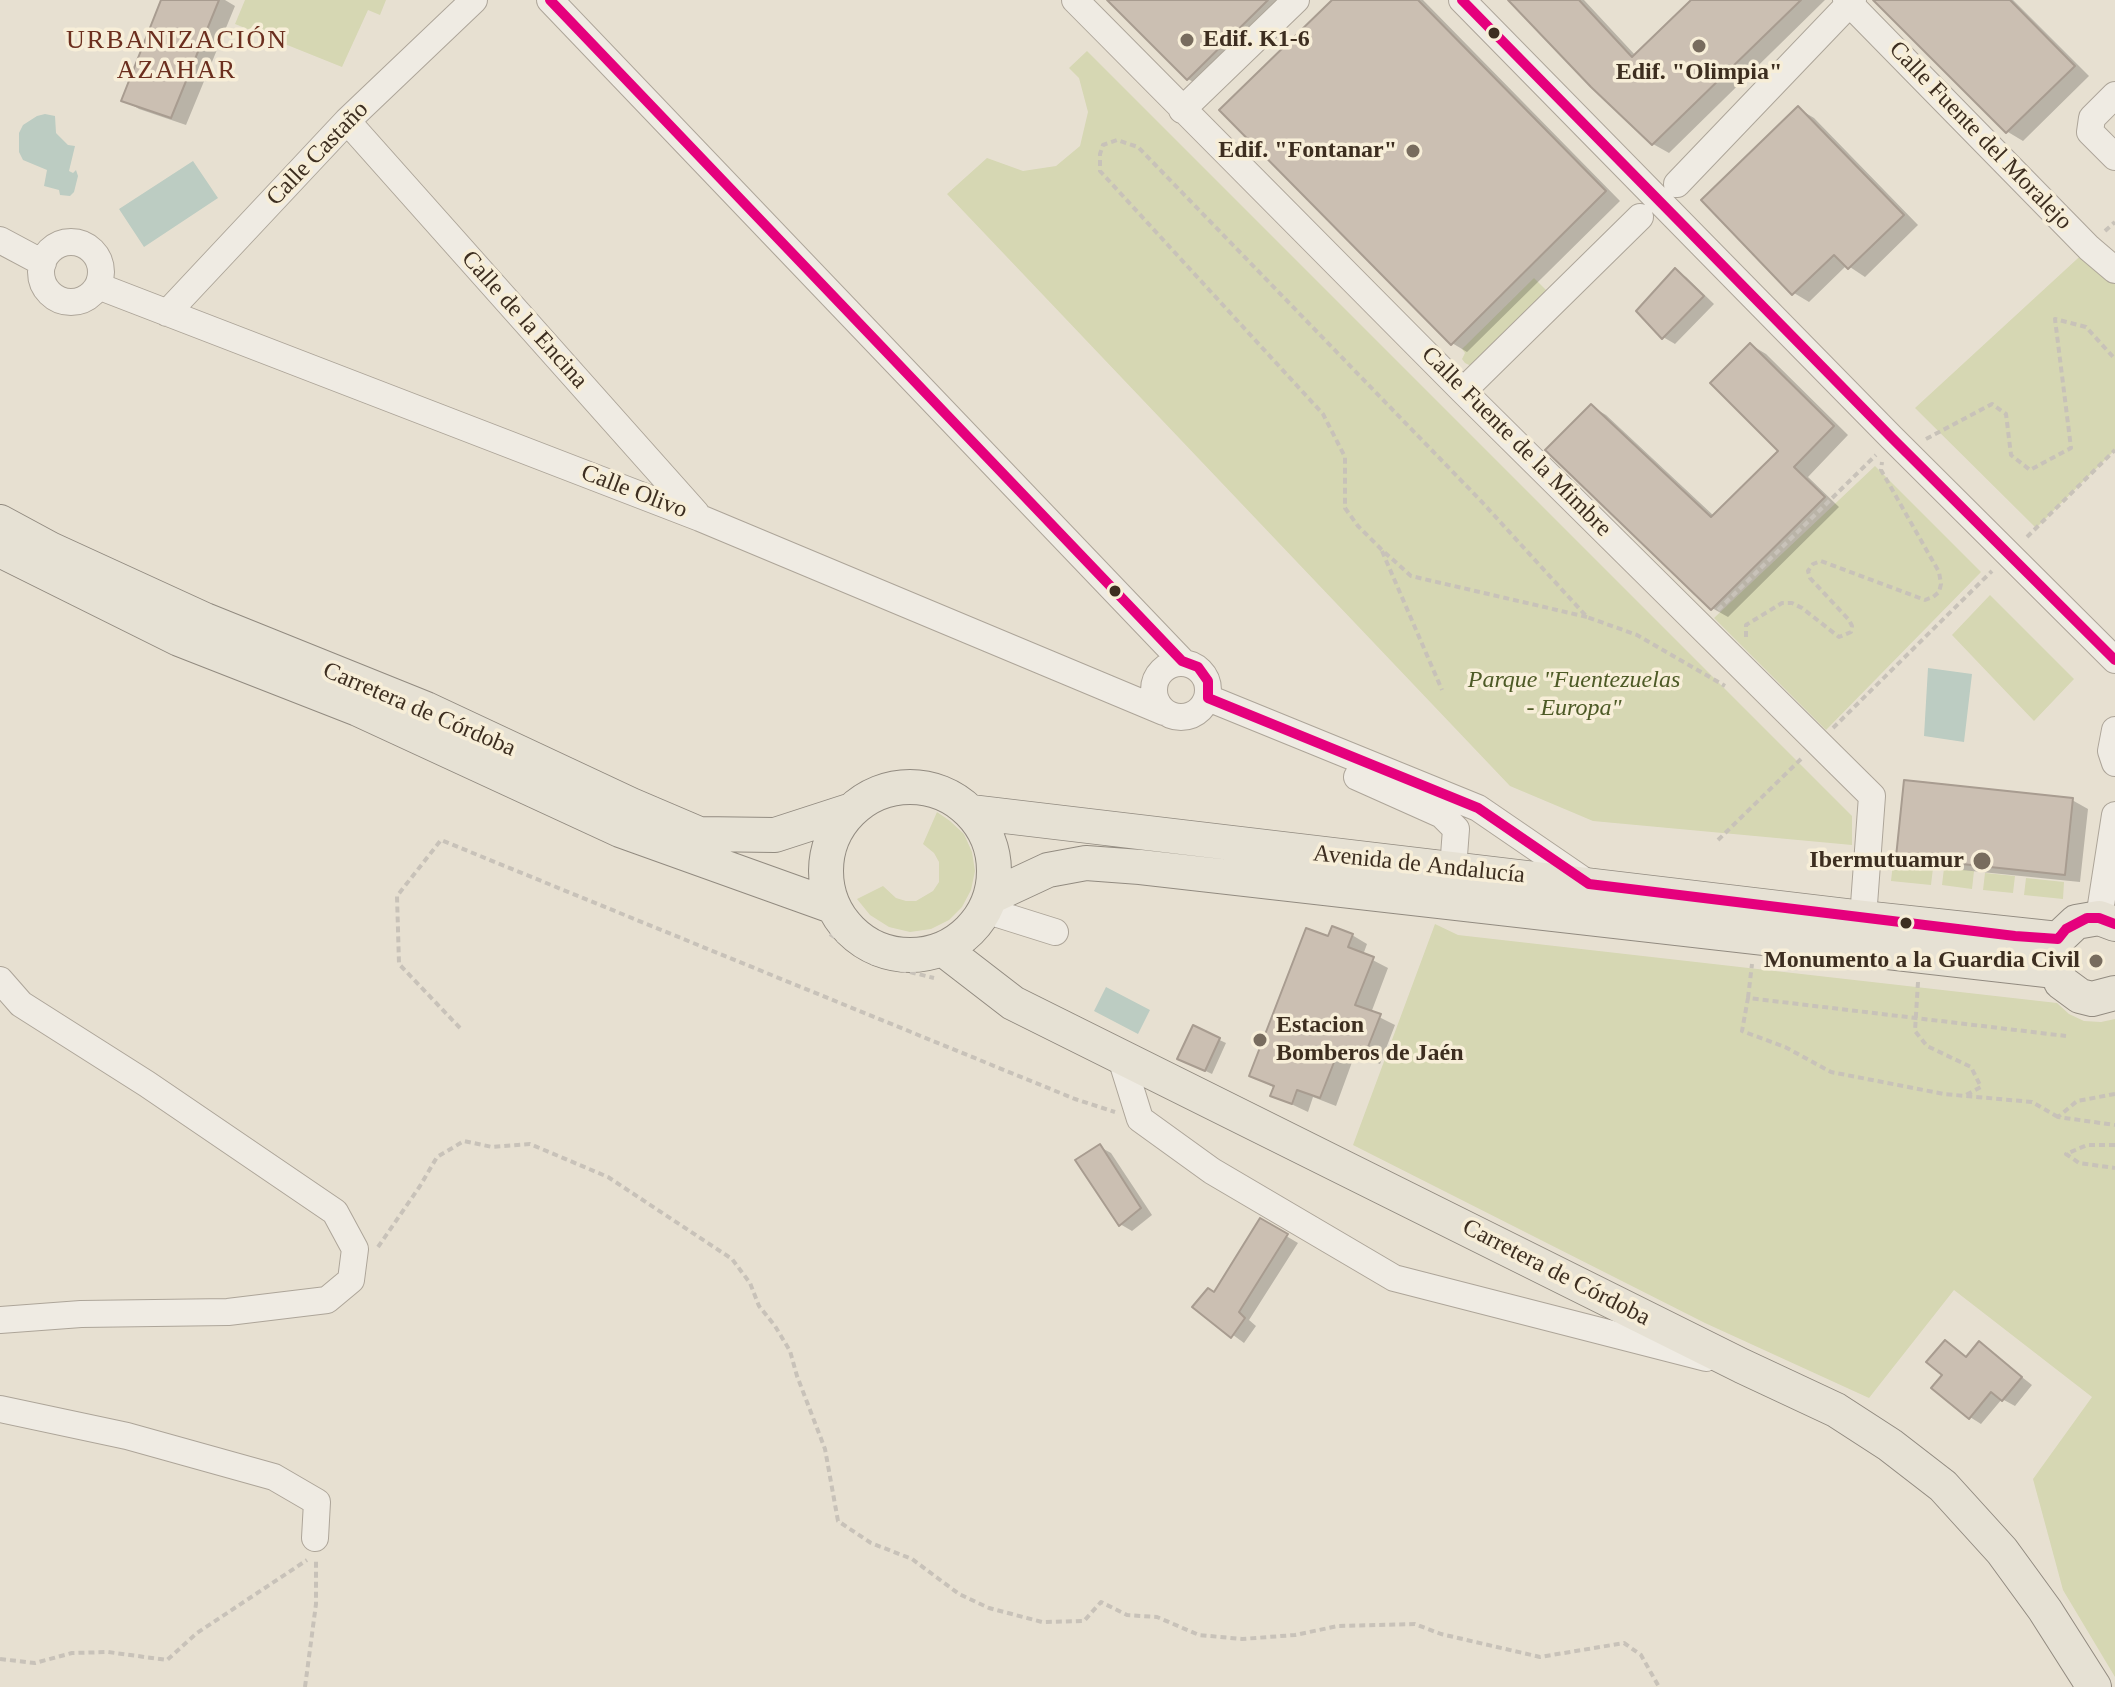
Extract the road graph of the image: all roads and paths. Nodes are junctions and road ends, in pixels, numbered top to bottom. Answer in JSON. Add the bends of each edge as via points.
{"nodes":[{"id":1,"x":474,"y":0,"type":"edge"},
{"id":2,"x":550,"y":0,"type":"edge"},
{"id":3,"x":1075,"y":0,"type":"edge"},
{"id":4,"x":1296,"y":0,"type":"edge"},
{"id":5,"x":1462,"y":0,"type":"edge"},
{"id":6,"x":1850,"y":1,"type":"edge"},
{"id":7,"x":2115,"y":95,"type":"edge"},
{"id":8,"x":1182,"y":110,"type":"junction"},
{"id":9,"x":347,"y":121,"type":"junction"},
{"id":10,"x":2115,"y":157,"type":"edge"},
{"id":11,"x":1677,"y":184,"type":"dead end"},
{"id":12,"x":1640,"y":217,"type":"dead end"},
{"id":13,"x":0,"y":240,"type":"edge"},
{"id":14,"x":43,"y":263,"type":"junction"},
{"id":15,"x":2115,"y":270,"type":"edge"},
{"id":16,"x":98,"y":286,"type":"junction"},
{"id":17,"x":167,"y":313,"type":"junction"},
{"id":18,"x":2115,"y":359,"type":"edge"},
{"id":19,"x":1463,"y":391,"type":"junction"},
{"id":20,"x":1926,"y":439,"type":"dead end"},
{"id":21,"x":2115,"y":450,"type":"edge"},
{"id":22,"x":1876,"y":455,"type":"dead end"},
{"id":23,"x":1882,"y":461,"type":"dead end"},
{"id":24,"x":700,"y":518,"type":"junction"},
{"id":25,"x":0,"y":522,"type":"edge"},
{"id":26,"x":2027,"y":537,"type":"dead end"},
{"id":27,"x":1381,"y":549,"type":"junction"},
{"id":28,"x":0,"y":550,"type":"edge"},
{"id":29,"x":1994,"y":569,"type":"dead end"},
{"id":30,"x":1587,"y":617,"type":"junction"},
{"id":31,"x":1709,"y":619,"type":"dead end"},
{"id":32,"x":1749,"y":644,"type":"dead end"},
{"id":33,"x":2115,"y":660,"type":"edge"},
{"id":34,"x":1182,"y":661,"type":"junction"},
{"id":35,"x":1442,"y":690,"type":"dead end"},
{"id":36,"x":1732,"y":690,"type":"dead end"},
{"id":37,"x":1203,"y":705,"type":"junction"},
{"id":38,"x":1164,"y":712,"type":"junction"},
{"id":39,"x":2115,"y":730,"type":"edge"},
{"id":40,"x":1825,"y":736,"type":"dead end"},
{"id":41,"x":1801,"y":759,"type":"dead end"},
{"id":42,"x":2115,"y":763,"type":"edge"},
{"id":43,"x":849,"y":811,"type":"junction"},
{"id":44,"x":971,"y":812,"type":"junction"},
{"id":45,"x":2115,"y":815,"type":"edge"},
{"id":46,"x":1718,"y":840,"type":"dead end"},
{"id":47,"x":1453,"y":869,"type":"junction"},
{"id":48,"x":1589,"y":884,"type":"junction"},
{"id":49,"x":987,"y":904,"type":"junction"},
{"id":50,"x":832,"y":906,"type":"junction"},
{"id":51,"x":1863,"y":918,"type":"junction"},
{"id":52,"x":2107,"y":921,"type":"edge"},
{"id":53,"x":1055,"y":932,"type":"dead end"},
{"id":54,"x":943,"y":949,"type":"junction"},
{"id":55,"x":2057,"y":955,"type":"junction"},
{"id":56,"x":1752,"y":964,"type":"dead end"},
{"id":57,"x":0,"y":980,"type":"edge"},
{"id":58,"x":1918,"y":982,"type":"dead end"},
{"id":59,"x":1748,"y":998,"type":"junction"},
{"id":60,"x":2112,"y":998,"type":"edge"},
{"id":61,"x":1915,"y":1017,"type":"junction"},
{"id":62,"x":460,"y":1028,"type":"dead end"},
{"id":63,"x":2066,"y":1036,"type":"dead end"},
{"id":64,"x":1120,"y":1055,"type":"junction"},
{"id":65,"x":2115,"y":1094,"type":"edge"},
{"id":66,"x":1962,"y":1097,"type":"junction"},
{"id":67,"x":2058,"y":1117,"type":"junction"},
{"id":68,"x":1140,"y":1119,"type":"junction"},
{"id":69,"x":2115,"y":1125,"type":"edge"},
{"id":70,"x":2115,"y":1145,"type":"edge"},
{"id":71,"x":2115,"y":1168,"type":"edge"},
{"id":72,"x":353,"y":1270,"type":"junction"},
{"id":73,"x":0,"y":1320,"type":"edge"},
{"id":74,"x":1742,"y":1366,"type":"junction"},
{"id":75,"x":0,"y":1409,"type":"edge"},
{"id":76,"x":315,"y":1538,"type":"dead end"},
{"id":77,"x":0,"y":1659,"type":"edge"},
{"id":78,"x":305,"y":1687,"type":"edge"},
{"id":79,"x":1659,"y":1687,"type":"edge"},
{"id":80,"x":2094,"y":1687,"type":"edge"}],
"edges":[{"from":1,"to":9,"type":"street","name":"Calle Castaño"},
{"from":2,"to":34,"type":"street"},
{"from":3,"to":8,"type":"street","name":"Calle Fuente de la Mimbre"},
{"from":4,"to":8,"type":"street"},
{"from":5,"to":33,"type":"street"},
{"from":6,"to":11,"type":"street"},
{"from":6,"to":15,"type":"street","name":"Calle Fuente del Moralejo"},
{"from":7,"to":10,"type":"street","via":[[2092,118],[2090,132]]},
{"from":8,"to":19,"type":"street","name":"Calle Fuente de la Mimbre"},
{"from":9,"to":17,"type":"street","name":"Calle Castaño"},
{"from":9,"to":24,"type":"street","name":"Calle de la Encina"},
{"from":12,"to":19,"type":"street"},
{"from":13,"to":14,"type":"street"},
{"from":14,"to":16,"type":"street","via":[[43,283],[55,298],[74,302]]},
{"from":14,"to":16,"type":"street","via":[[63,243],[83,245],[98,258]]},
{"from":16,"to":17,"type":"street","name":"Calle Olivo"},
{"from":17,"to":24,"type":"street","name":"Calle Olivo"},
{"from":18,"to":20,"type":"path","via":[[2086,327],[2055,319],[2071,448],[2030,470],[2011,455],[2006,414],[1992,404]]},
{"from":19,"to":51,"type":"street","name":"Calle Fuente de la Mimbre","via":[[1872,796]]},
{"from":21,"to":26,"type":"path"},
{"from":22,"to":31,"type":"path"},
{"from":23,"to":32,"type":"path","via":[[1881,470],[1939,572],[1939,592],[1925,600],[1821,561],[1808,571],[1810,578],[1849,620],[1851,632],[1839,637],[1802,608],[1782,603],[1746,625]]},
{"from":24,"to":38,"type":"street","name":"Calle Olivo"},
{"from":25,"to":43,"type":"main road","name":"Carretera de Córdoba","via":[[205,620],[426,709],[699,834],[775,835]]},
{"from":27,"to":30,"type":"path","via":[[1411,576]]},
{"from":27,"to":30,"type":"path","via":[[1345,508],[1345,457],[1323,414],[1100,171],[1103,145],[1117,140],[1138,147]]},
{"from":27,"to":35,"type":"path"},
{"from":28,"to":50,"type":"main road","name":"Carretera de Córdoba","via":[[179,639],[358,709],[620,830]]},
{"from":29,"to":40,"type":"path"},
{"from":30,"to":36,"type":"path","via":[[1637,635]]},
{"from":34,"to":37,"type":"street","via":[[1198,667],[1208,681]]},
{"from":34,"to":38,"type":"street","via":[[1165,667],[1154,681],[1154,698]]},
{"from":37,"to":38,"type":"street","via":[[1181,718]]},
{"from":37,"to":47,"type":"street","via":[[1442,815],[1456,829]]},
{"from":37,"to":48,"type":"street","via":[[1478,808]]},
{"from":39,"to":42,"type":"street"},
{"from":41,"to":46,"type":"path"},
{"from":43,"to":44,"type":"main road","via":[[897,787],[924,787]]},
{"from":43,"to":50,"type":"main road","via":[[826,856]]},
{"from":44,"to":47,"type":"main road","name":"Avenida de Andalucía"},
{"from":44,"to":49,"type":"main road","via":[[986,833],[994,859]]},
{"from":45,"to":52,"type":"street"},
{"from":47,"to":48,"type":"main road","name":"Avenida de Andalucía"},
{"from":48,"to":51,"type":"main road","name":"Avenida de Andalucía"},
{"from":49,"to":53,"type":"street"},
{"from":49,"to":54,"type":"main road","via":[[967,933]]},
{"from":49,"to":55,"type":"main road","name":"Avenida de Andalucía","via":[[1048,870],[1086,863]]},
{"from":50,"to":54,"type":"main road","via":[[867,944],[918,955]]},
{"from":51,"to":55,"type":"main road","name":"Avenida de Andalucía"},
{"from":52,"to":55,"type":"main road","via":[[2076,922]]},
{"from":54,"to":64,"type":"main road","name":"Carretera de Córdoba","via":[[1013,1003]]},
{"from":55,"to":60,"type":"main road","via":[[2069,991],[2092,999]]},
{"from":56,"to":59,"type":"path"},
{"from":57,"to":72,"type":"street","via":[[21,1004],[335,1212],[355,1249]]},
{"from":58,"to":61,"type":"path"},
{"from":59,"to":61,"type":"path"},
{"from":59,"to":66,"type":"path","via":[[1742,1031],[1831,1072]]},
{"from":61,"to":63,"type":"path"},
{"from":61,"to":66,"type":"path","via":[[1915,1031],[1927,1046],[1971,1067],[1981,1087]]},
{"from":62,"to":68,"type":"path","via":[[399,964],[397,896],[441,840],[1075,1099]]},
{"from":64,"to":68,"type":"street"},
{"from":64,"to":74,"type":"main road","name":"Carretera de Córdoba"},
{"from":65,"to":67,"type":"path","via":[[2077,1101]]},
{"from":66,"to":67,"type":"path","via":[[2032,1102]]},
{"from":67,"to":69,"type":"path"},
{"from":68,"to":74,"type":"street","via":[[1212,1171],[1394,1278]]},
{"from":70,"to":71,"type":"path","via":[[2087,1145],[2066,1154],[2079,1163]]},
{"from":72,"to":73,"type":"street","via":[[351,1280],[327,1300],[228,1312]]},
{"from":72,"to":79,"type":"path","via":[[375,1251],[437,1157],[464,1141],[492,1147],[530,1144],[608,1177],[732,1259],[790,1351],[825,1449],[838,1521],[871,1543],[912,1559],[959,1594],[1042,1622],[1084,1621],[1101,1602],[1127,1615],[1157,1617],[1199,1635],[1242,1639],[1338,1626],[1415,1624],[1540,1657],[1624,1643],[1641,1655]]},
{"from":74,"to":80,"type":"main road","name":"Carretera de Córdoba","via":[[1836,1410],[1943,1486],[2002,1551]]},
{"from":75,"to":76,"type":"street","via":[[127,1436],[274,1477],[317,1502]]},
{"from":77,"to":78,"type":"path","via":[[35,1663],[72,1653],[108,1652],[167,1660],[197,1633],[316,1554],[316,1604]]}]}
